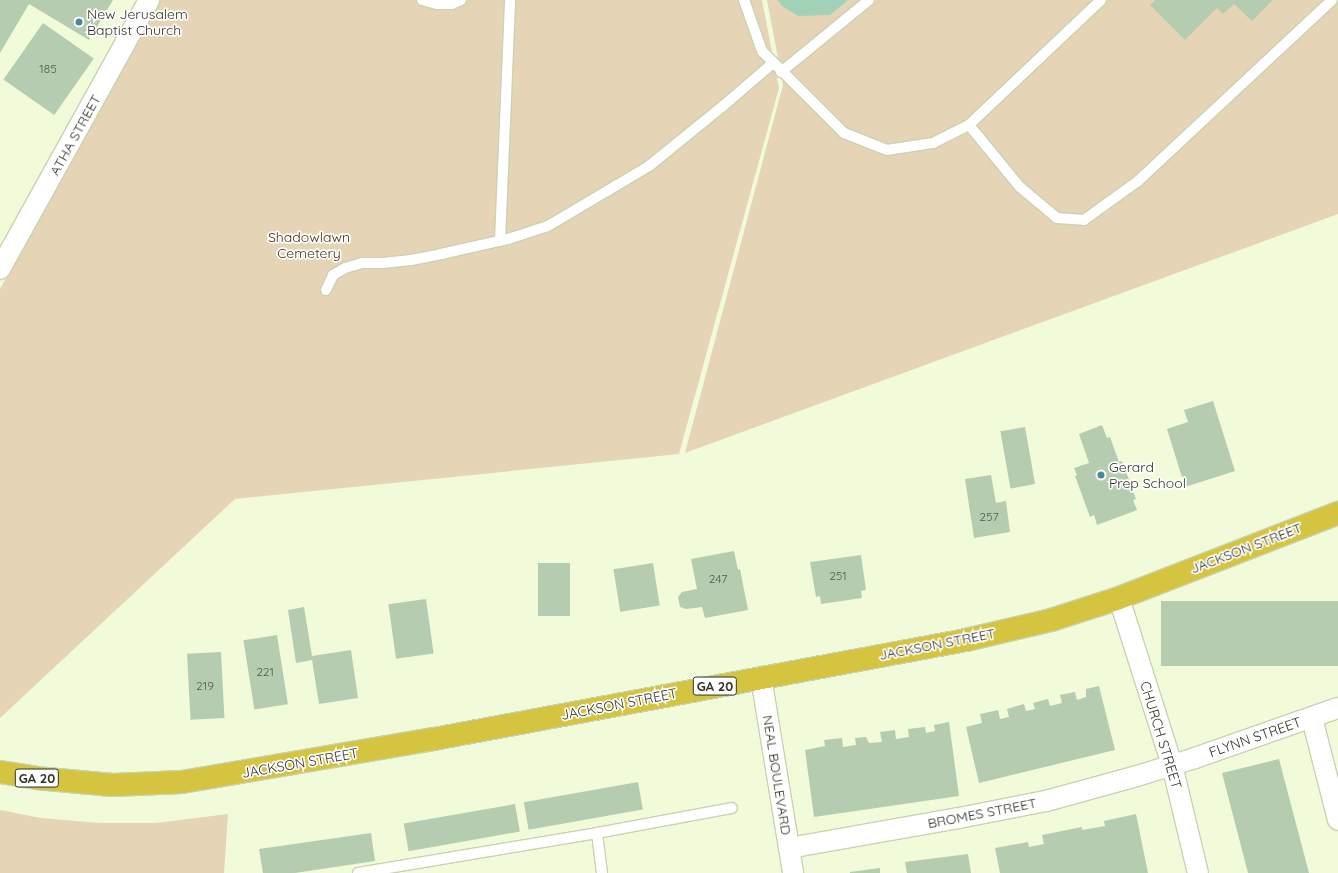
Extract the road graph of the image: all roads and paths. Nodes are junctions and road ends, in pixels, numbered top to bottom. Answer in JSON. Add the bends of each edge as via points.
{"nodes":[{"id":1,"x":149,"y":0,"type":"edge"},
{"id":2,"x":422,"y":0,"type":"edge"},
{"id":3,"x":461,"y":0,"type":"edge"},
{"id":4,"x":510,"y":0,"type":"edge"},
{"id":5,"x":744,"y":0,"type":"edge"},
{"id":6,"x":869,"y":0,"type":"edge"},
{"id":7,"x":1102,"y":0,"type":"edge"},
{"id":8,"x":1332,"y":0,"type":"edge"},
{"id":9,"x":773,"y":63,"type":"junction"},
{"id":10,"x":781,"y":72,"type":"junction"},
{"id":11,"x":969,"y":125,"type":"junction"},
{"id":12,"x":500,"y":241,"type":"junction"},
{"id":13,"x":0,"y":269,"type":"edge"},
{"id":14,"x":326,"y":290,"type":"dead end"},
{"id":15,"x":1338,"y":513,"type":"edge"},
{"id":16,"x":1119,"y":598,"type":"junction"},
{"id":17,"x":761,"y":677,"type":"junction"},
{"id":18,"x":1338,"y":708,"type":"edge"},
{"id":19,"x":1312,"y":718,"type":"junction"},
{"id":20,"x":1172,"y":765,"type":"junction"},
{"id":21,"x":0,"y":772,"type":"edge"},
{"id":22,"x":732,"y":808,"type":"dead end"},
{"id":23,"x":1338,"y":820,"type":"edge"},
{"id":24,"x":597,"y":833,"type":"junction"},
{"id":25,"x":789,"y":848,"type":"junction"},
{"id":26,"x":403,"y":869,"type":"edge"},
{"id":27,"x":358,"y":873,"type":"edge"},
{"id":28,"x":602,"y":873,"type":"edge"},
{"id":29,"x":793,"y":873,"type":"edge"},
{"id":30,"x":1198,"y":873,"type":"edge"}],
"edges":[{"from":1,"to":13,"type":"street","name":"ATHA STREET"},
{"from":2,"to":3,"type":"lane","via":[[452,4]]},
{"from":4,"to":12,"type":"lane"},
{"from":5,"to":9,"type":"lane","via":[[762,51]]},
{"from":6,"to":10,"type":"lane"},
{"from":7,"to":11,"type":"lane"},
{"from":8,"to":11,"type":"lane","via":[[1138,181],[1084,220],[1057,218],[1020,187]]},
{"from":9,"to":10,"type":"lane"},
{"from":9,"to":12,"type":"lane","via":[[649,166],[548,226]]},
{"from":10,"to":11,"type":"lane","via":[[844,133],[887,150],[933,143]]},
{"from":12,"to":14,"type":"lane","via":[[411,260],[362,263],[333,275]]},
{"from":15,"to":16,"type":"highway","name":"JACKSON STREET","number":"GA 20"},
{"from":16,"to":17,"type":"highway","name":"JACKSON STREET","number":"GA 20","via":[[1051,620],[966,640]]},
{"from":16,"to":20,"type":"street","name":"CHURCH STREET"},
{"from":17,"to":21,"type":"highway","name":"JACKSON STREET","number":"GA 20","via":[[426,740],[182,782],[113,785]]},
{"from":17,"to":25,"type":"street","name":"NEAL BOULEVARD"},
{"from":18,"to":19,"type":"street","name":"FLYNN STREET"},
{"from":19,"to":20,"type":"street","name":"FLYNN STREET"},
{"from":19,"to":23,"type":"street"},
{"from":20,"to":25,"type":"street","name":"BROMES STREET","via":[[1046,801]]},
{"from":20,"to":30,"type":"street","name":"CHURCH STREET"},
{"from":22,"to":24,"type":"lane"},
{"from":24,"to":26,"type":"lane"},
{"from":24,"to":28,"type":"lane"},
{"from":25,"to":29,"type":"street","name":"NEAL BOULEVARD"},
{"from":26,"to":27,"type":"lane"}]}
